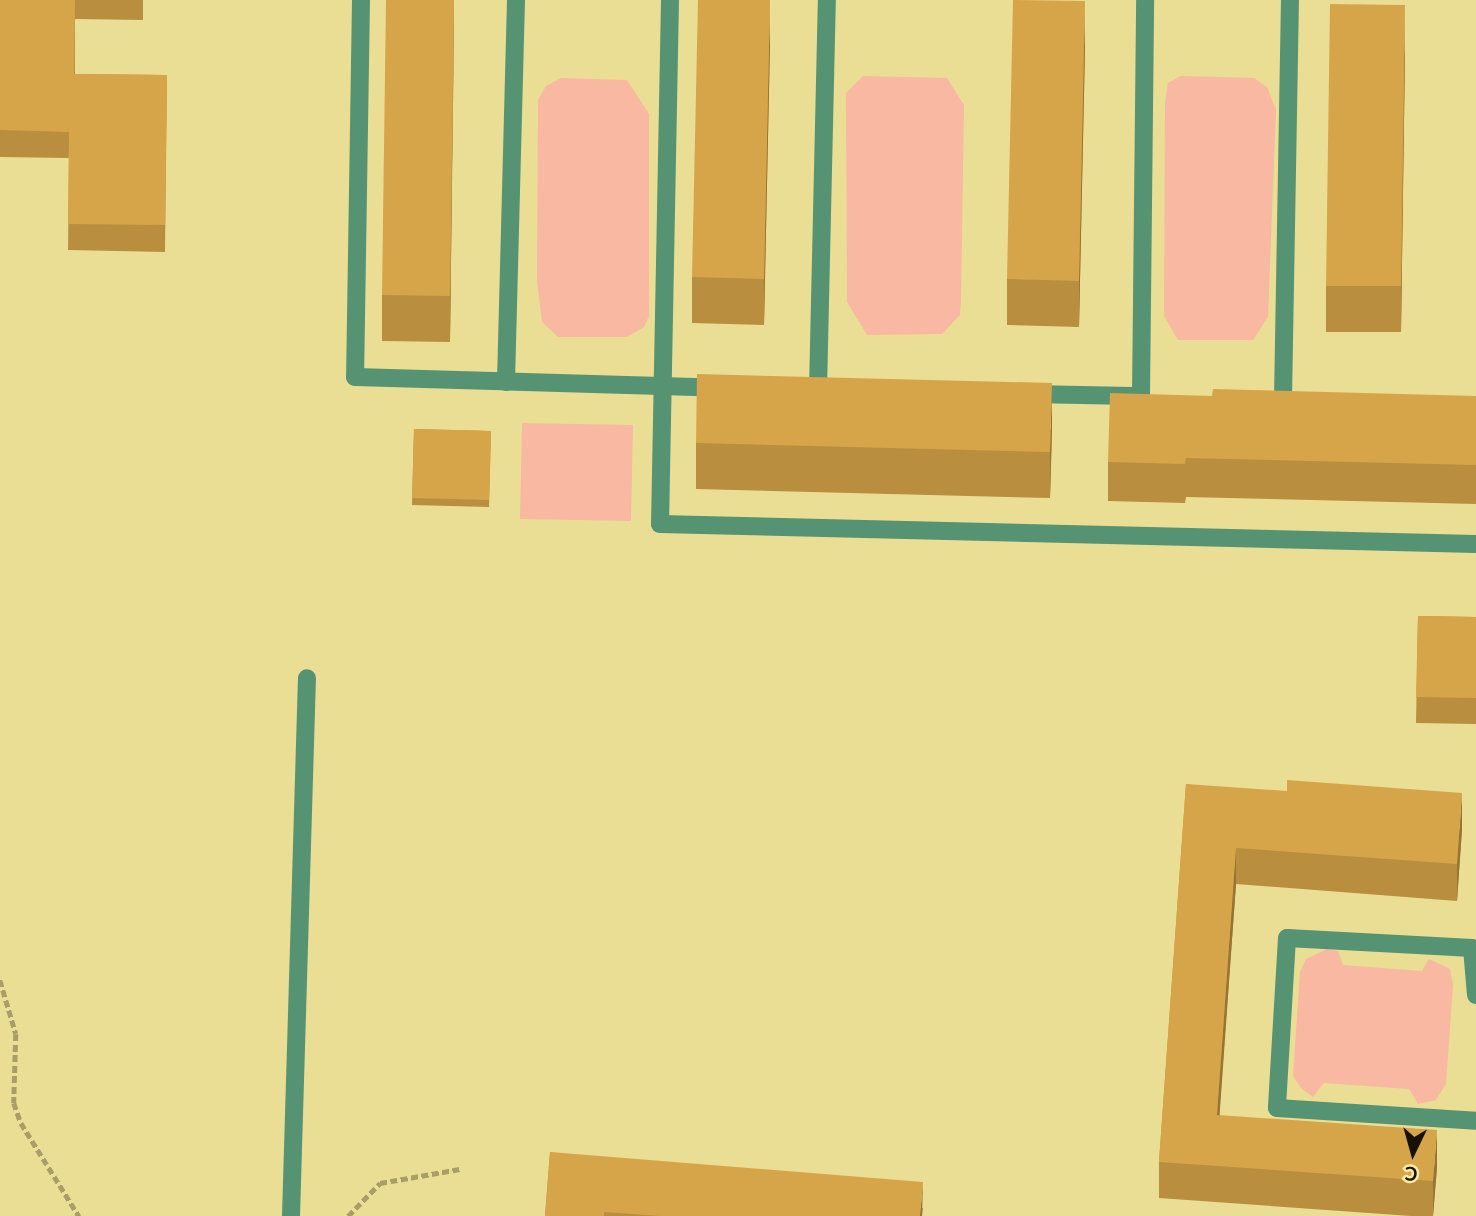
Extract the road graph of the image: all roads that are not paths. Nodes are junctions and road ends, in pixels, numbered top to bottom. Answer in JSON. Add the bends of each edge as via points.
{"nodes":[{"id":1,"x":361,"y":0,"type":"edge"},
{"id":2,"x":516,"y":0,"type":"edge"},
{"id":3,"x":670,"y":0,"type":"edge"},
{"id":4,"x":827,"y":0,"type":"edge"},
{"id":5,"x":1144,"y":0,"type":"edge"},
{"id":6,"x":1290,"y":0,"type":"edge"},
{"id":7,"x":506,"y":382,"type":"junction"},
{"id":8,"x":663,"y":386,"type":"junction"},
{"id":9,"x":744,"y":388,"type":"edge"},
{"id":10,"x":795,"y":389,"type":"edge"},
{"id":11,"x":1007,"y":393,"type":"edge"},
{"id":12,"x":1303,"y":399,"type":"edge"},
{"id":13,"x":1476,"y":544,"type":"edge"},
{"id":14,"x":307,"y":678,"type":"dead end"},
{"id":15,"x":1476,"y":995,"type":"edge"},
{"id":16,"x":1476,"y":1121,"type":"edge"},
{"id":17,"x":291,"y":1216,"type":"edge"}],
"edges":[{"from":1,"to":7,"type":"street","via":[[355,377]]},
{"from":2,"to":7,"type":"street"},
{"from":3,"to":8,"type":"street"},
{"from":4,"to":10,"type":"street","via":[[825,390]]},
{"from":5,"to":11,"type":"street","via":[[1148,396]]},
{"from":6,"to":12,"type":"street","via":[[1276,399]]},
{"from":7,"to":8,"type":"street"},
{"from":8,"to":9,"type":"street"},
{"from":8,"to":13,"type":"street","via":[[660,524]]},
{"from":14,"to":17,"type":"street"},
{"from":15,"to":16,"type":"street","via":[[1472,948],[1287,938],[1278,1108]]}]}
